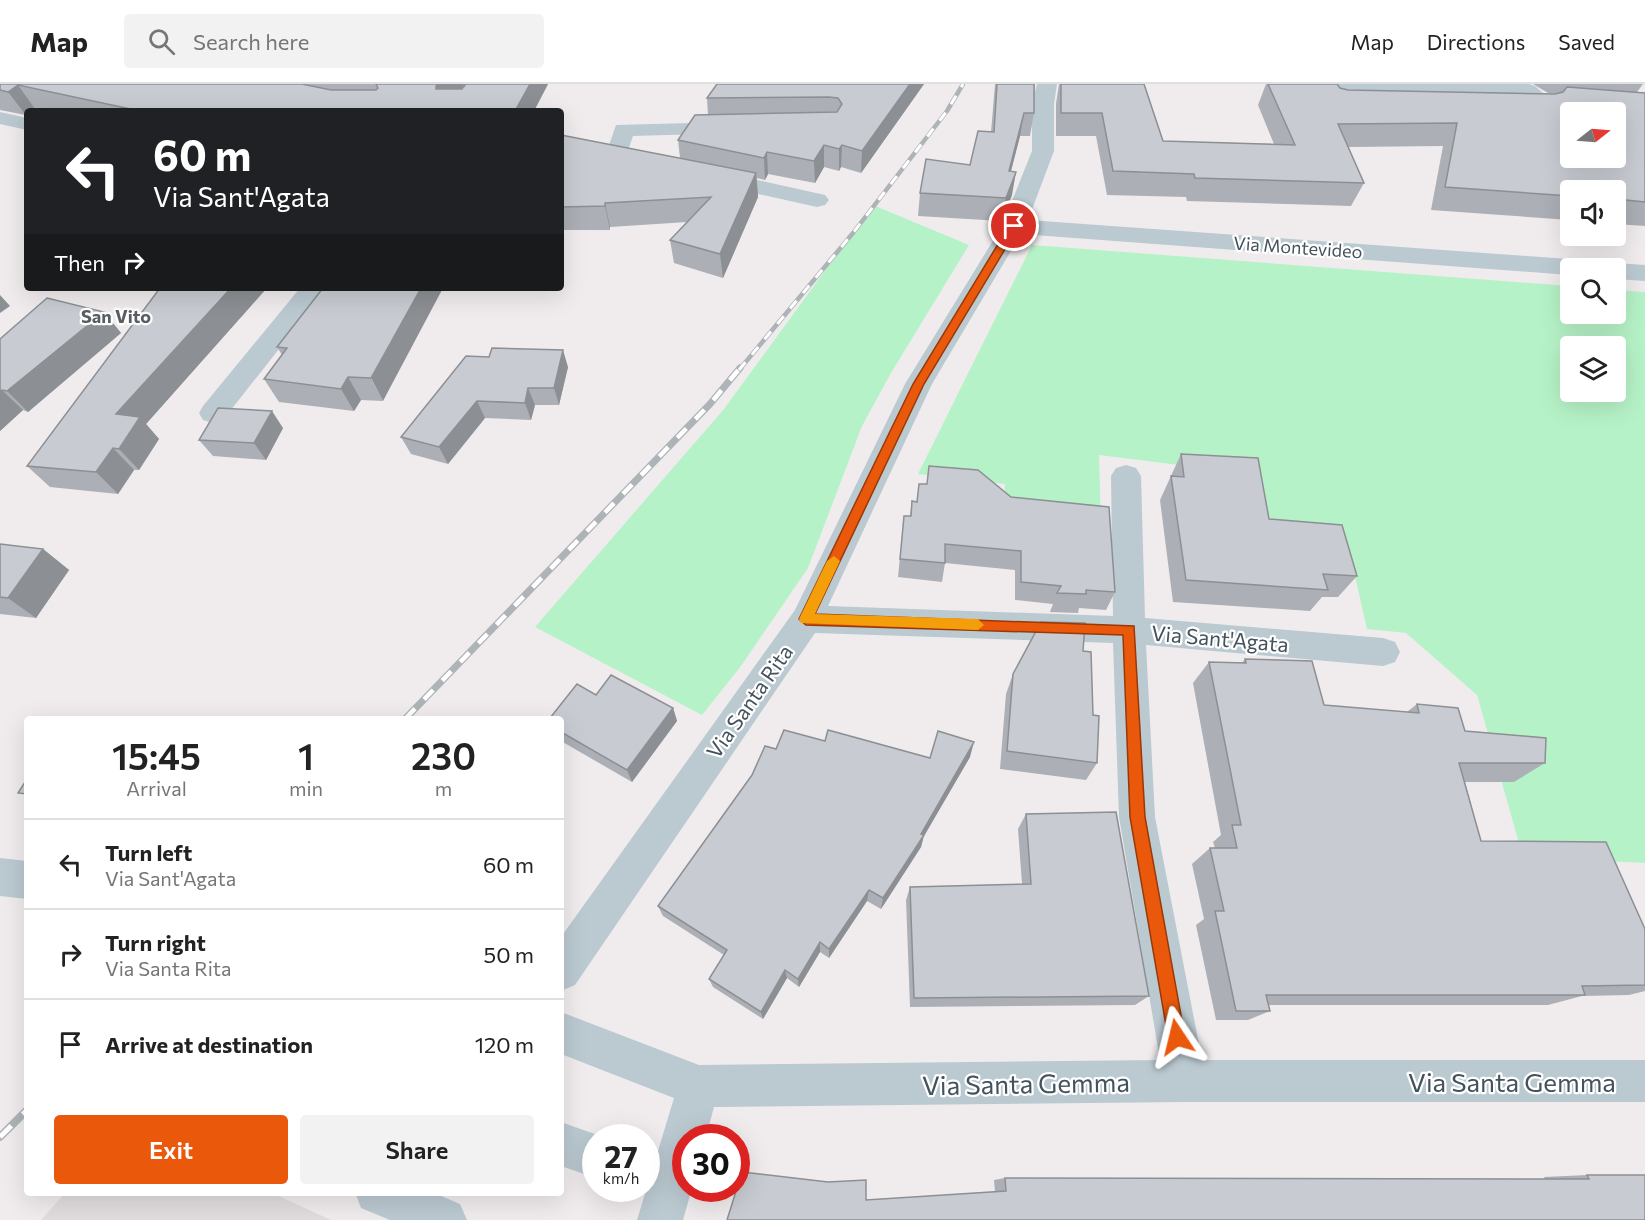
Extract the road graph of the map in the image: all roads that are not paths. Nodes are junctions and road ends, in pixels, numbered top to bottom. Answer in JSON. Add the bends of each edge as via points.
{"nodes":[{"id":1,"x":1047,"y":84,"type":"edge"},
{"id":2,"x":1328,"y":86,"type":"edge"},
{"id":3,"x":1564,"y":102,"type":"edge"},
{"id":4,"x":0,"y":118,"type":"edge"},
{"id":5,"x":24,"y":123,"type":"edge"},
{"id":6,"x":749,"y":128,"type":"edge"},
{"id":7,"x":638,"y":161,"type":"edge"},
{"id":8,"x":694,"y":173,"type":"edge"},
{"id":9,"x":817,"y":200,"type":"dead end"},
{"id":10,"x":1014,"y":226,"type":"junction"},
{"id":11,"x":1560,"y":266,"type":"edge"},
{"id":12,"x":1626,"y":272,"type":"edge"},
{"id":13,"x":1645,"y":273,"type":"edge"},
{"id":14,"x":312,"y":291,"type":"edge"},
{"id":15,"x":213,"y":413,"type":"edge"},
{"id":16,"x":1126,"y":476,"type":"dead end"},
{"id":17,"x":806,"y":619,"type":"junction"},
{"id":18,"x":1129,"y":630,"type":"junction"},
{"id":19,"x":1383,"y":652,"type":"dead end"},
{"id":20,"x":0,"y":877,"type":"edge"},
{"id":21,"x":24,"y":880,"type":"edge"},
{"id":22,"x":564,"y":967,"type":"edge"},
{"id":23,"x":564,"y":1034,"type":"edge"},
{"id":24,"x":1185,"y":1081,"type":"junction"},
{"id":25,"x":1645,"y":1081,"type":"edge"},
{"id":26,"x":699,"y":1086,"type":"junction"},
{"id":27,"x":564,"y":1145,"type":"edge"},
{"id":28,"x":582,"y":1151,"type":"edge"},
{"id":29,"x":660,"y":1189,"type":"edge"},
{"id":30,"x":387,"y":1196,"type":"edge"},
{"id":31,"x":444,"y":1220,"type":"edge"}],
"edges":[{"from":1,"to":10,"type":"street","name":"Via Santa Rita","via":[[1043,151]]},
{"from":2,"to":3,"type":"street","via":[[1528,90],[1541,100]]},
{"from":4,"to":5,"type":"street"},
{"from":6,"to":7,"type":"street","via":[[624,130],[605,155]]},
{"from":8,"to":9,"type":"street"},
{"from":10,"to":11,"type":"street","name":"Via Montevideo"},
{"from":10,"to":17,"type":"street","name":"Via Santa Rita","via":[[919,384]]},
{"from":12,"to":13,"type":"street"},
{"from":14,"to":15,"type":"street"},
{"from":16,"to":18,"type":"street"},
{"from":17,"to":18,"type":"street","name":"Via Sant'Agata"},
{"from":17,"to":22,"type":"street","name":"Via Santa Rita"},
{"from":18,"to":19,"type":"street","name":"Via Sant'Agata"},
{"from":18,"to":24,"type":"street","via":[[1137,817]]},
{"from":20,"to":21,"type":"street"},
{"from":23,"to":26,"type":"street","name":"Via Santa Gemma"},
{"from":24,"to":25,"type":"street","name":"Via Santa Gemma"},
{"from":24,"to":26,"type":"street","name":"Via Santa Gemma"},
{"from":26,"to":29,"type":"street"},
{"from":27,"to":28,"type":"street"},
{"from":30,"to":31,"type":"street"}]}
